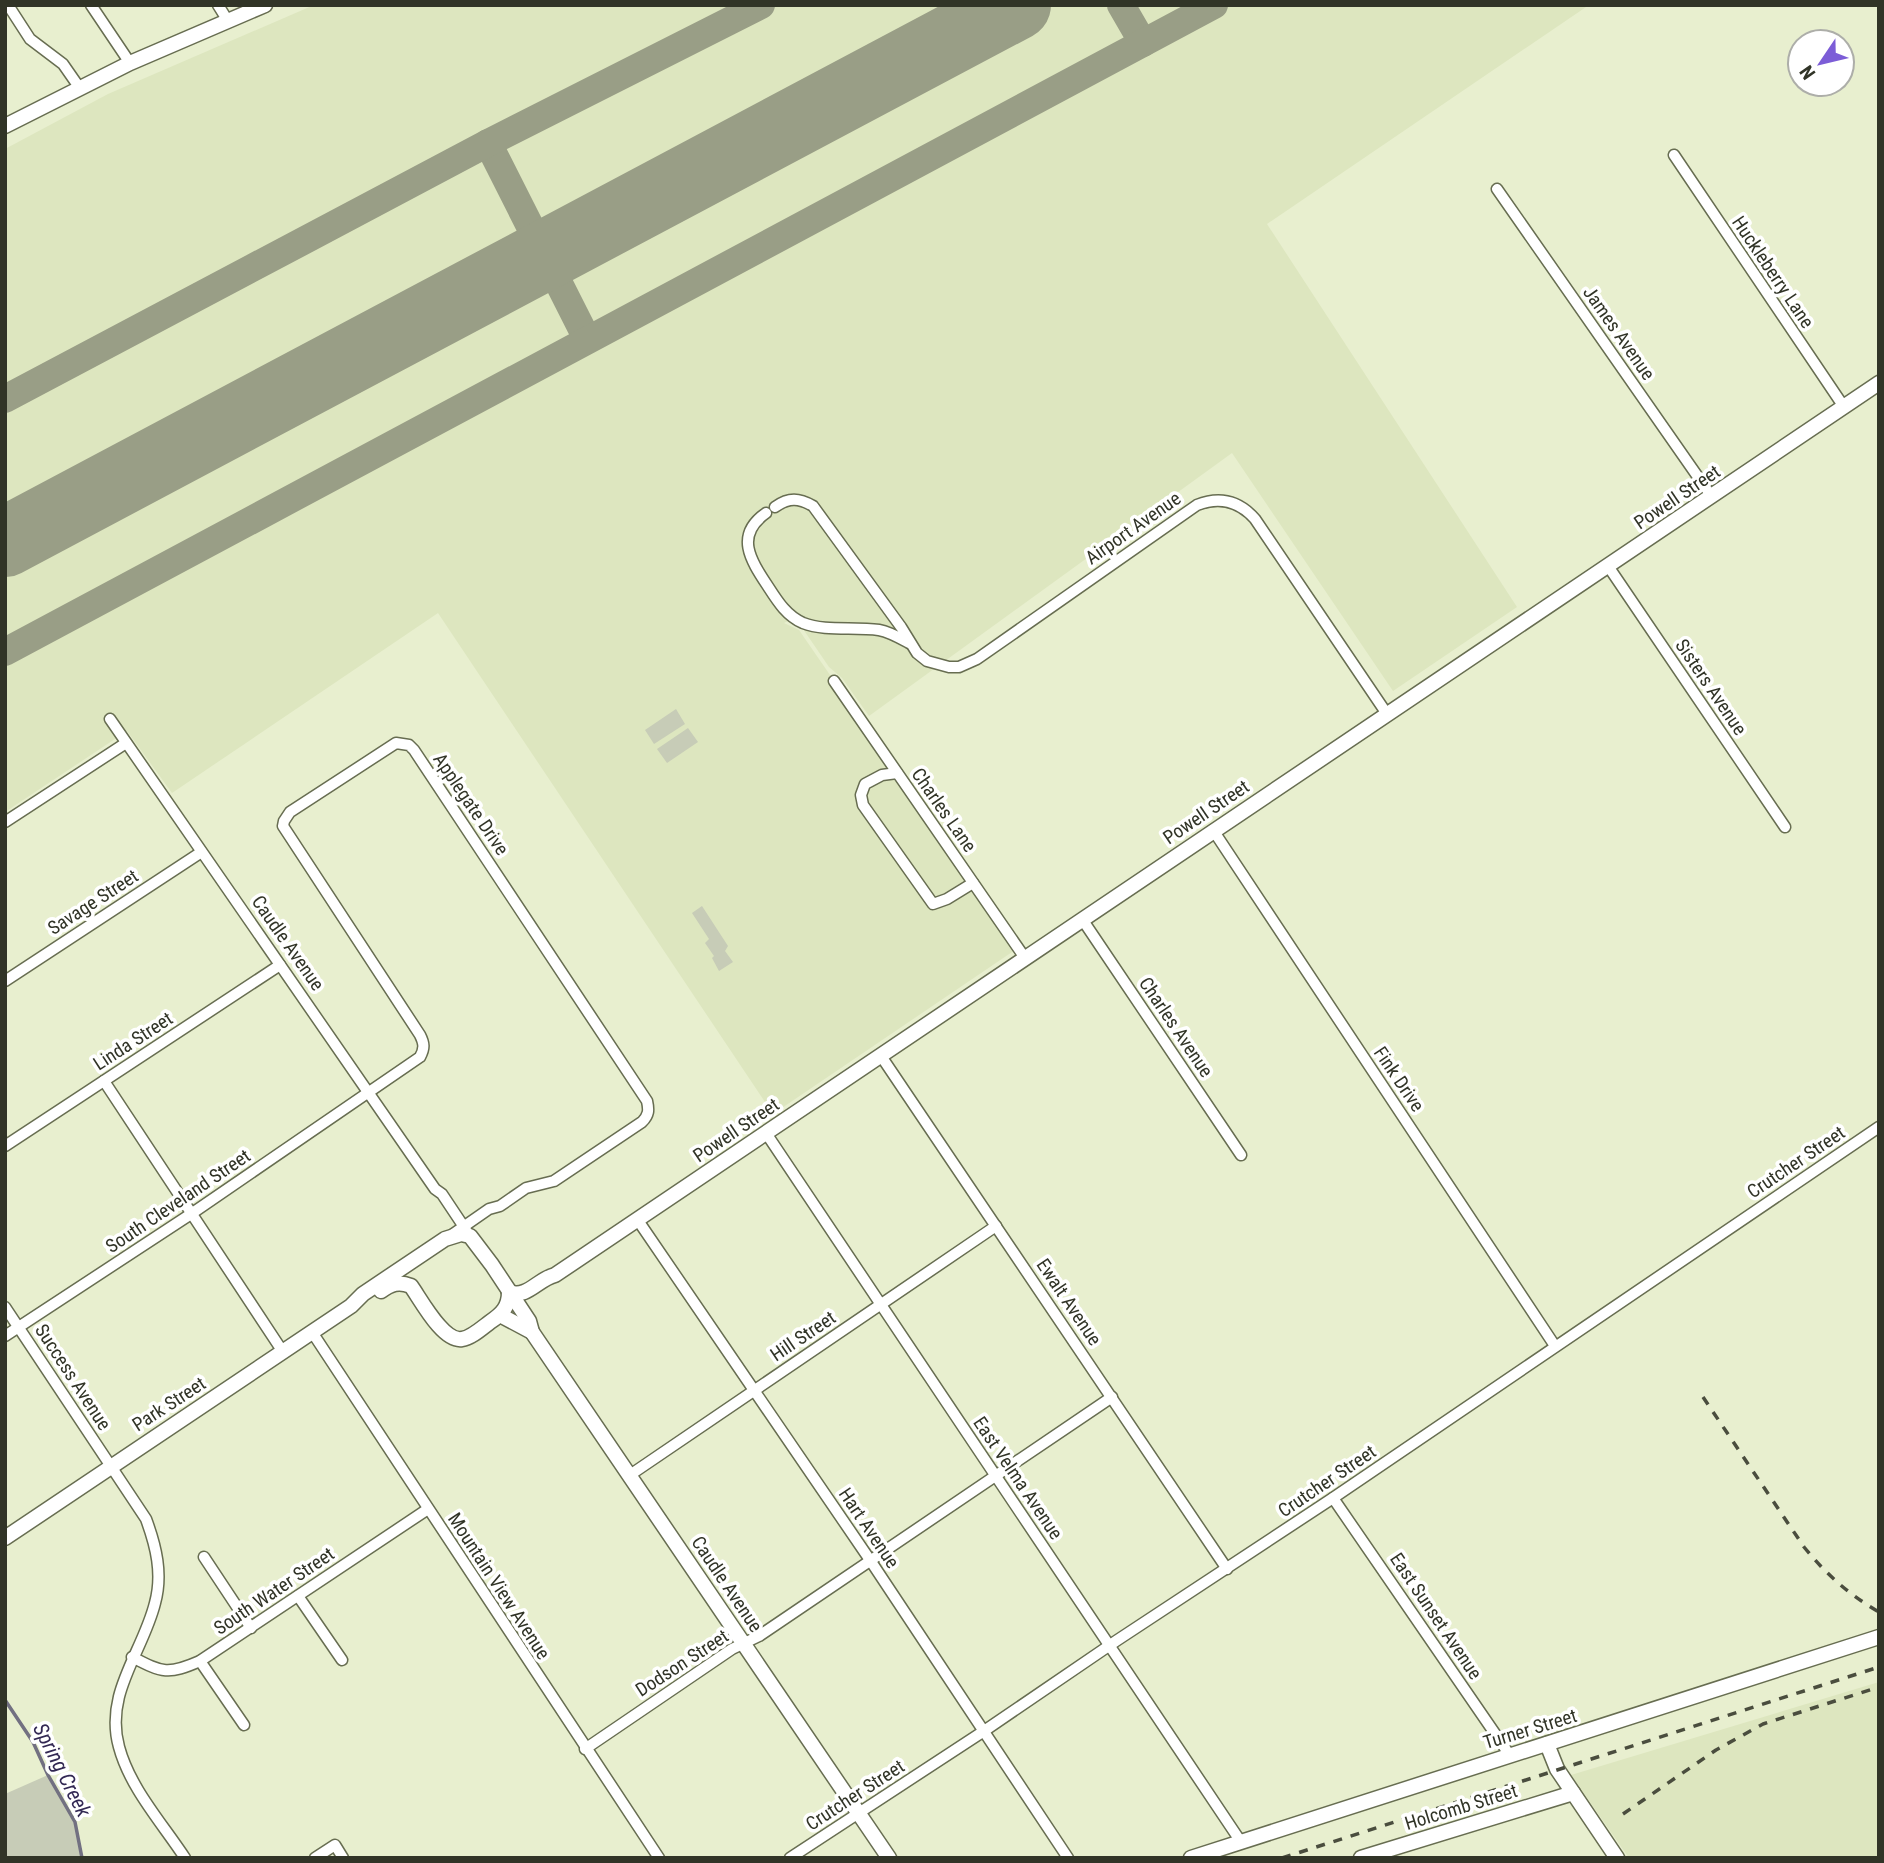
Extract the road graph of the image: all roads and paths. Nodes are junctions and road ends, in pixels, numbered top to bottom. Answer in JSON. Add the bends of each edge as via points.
{"nodes":[{"id":1,"x":8,"y":5,"type":"edge"},
{"id":2,"x":91,"y":5,"type":"edge"},
{"id":3,"x":218,"y":5,"type":"edge"},
{"id":4,"x":265,"y":5,"type":"edge"},
{"id":5,"x":228,"y":21,"type":"junction"},
{"id":6,"x":130,"y":63,"type":"junction"},
{"id":7,"x":79,"y":87,"type":"junction"},
{"id":8,"x":5,"y":126,"type":"edge"},
{"id":9,"x":1674,"y":155,"type":"dead end"},
{"id":10,"x":1497,"y":189,"type":"dead end"},
{"id":11,"x":1879,"y":383,"type":"edge"},
{"id":12,"x":1843,"y":407,"type":"junction"},
{"id":13,"x":1712,"y":497,"type":"junction"},
{"id":14,"x":1608,"y":566,"type":"junction"},
{"id":15,"x":909,"y":643,"type":"junction"},
{"id":16,"x":834,"y":681,"type":"dead end"},
{"id":17,"x":1387,"y":714,"type":"junction"},
{"id":18,"x":110,"y":719,"type":"dead end"},
{"id":19,"x":126,"y":743,"type":"junction"},
{"id":20,"x":897,"y":773,"type":"junction"},
{"id":21,"x":5,"y":822,"type":"edge"},
{"id":22,"x":1785,"y":827,"type":"dead end"},
{"id":23,"x":1213,"y":830,"type":"junction"},
{"id":24,"x":200,"y":853,"type":"junction"},
{"id":25,"x":973,"y":883,"type":"junction"},
{"id":26,"x":1082,"y":919,"type":"junction"},
{"id":27,"x":1025,"y":958,"type":"junction"},
{"id":28,"x":280,"y":965,"type":"junction"},
{"id":29,"x":5,"y":981,"type":"edge"},
{"id":30,"x":881,"y":1056,"type":"junction"},
{"id":31,"x":104,"y":1080,"type":"junction"},
{"id":32,"x":369,"y":1093,"type":"junction"},
{"id":33,"x":1879,"y":1127,"type":"edge"},
{"id":34,"x":766,"y":1133,"type":"junction"},
{"id":35,"x":5,"y":1146,"type":"edge"},
{"id":36,"x":1241,"y":1155,"type":"dead end"},
{"id":37,"x":191,"y":1214,"type":"junction"},
{"id":38,"x":637,"y":1219,"type":"junction"},
{"id":39,"x":996,"y":1226,"type":"junction"},
{"id":40,"x":462,"y":1233,"type":"junction"},
{"id":41,"x":412,"y":1261,"type":"junction"},
{"id":42,"x":555,"y":1275,"type":"junction"},
{"id":43,"x":411,"y":1286,"type":"junction"},
{"id":44,"x":509,"y":1292,"type":"junction"},
{"id":45,"x":354,"y":1304,"type":"junction"},
{"id":46,"x":880,"y":1304,"type":"junction"},
{"id":47,"x":517,"y":1305,"type":"junction"},
{"id":48,"x":5,"y":1307,"type":"edge"},
{"id":49,"x":500,"y":1315,"type":"junction"},
{"id":50,"x":19,"y":1327,"type":"junction"},
{"id":51,"x":312,"y":1332,"type":"junction"},
{"id":52,"x":532,"y":1332,"type":"junction"},
{"id":53,"x":5,"y":1336,"type":"edge"},
{"id":54,"x":1555,"y":1346,"type":"junction"},
{"id":55,"x":283,"y":1352,"type":"junction"},
{"id":56,"x":754,"y":1390,"type":"junction"},
{"id":57,"x":1112,"y":1396,"type":"junction"},
{"id":58,"x":110,"y":1466,"type":"junction"},
{"id":59,"x":630,"y":1475,"type":"junction"},
{"id":60,"x":995,"y":1477,"type":"junction"},
{"id":61,"x":1333,"y":1498,"type":"junction"},
{"id":62,"x":428,"y":1509,"type":"junction"},
{"id":63,"x":5,"y":1538,"type":"edge"},
{"id":64,"x":204,"y":1557,"type":"dead end"},
{"id":65,"x":870,"y":1560,"type":"junction"},
{"id":66,"x":1227,"y":1569,"type":"junction"},
{"id":67,"x":298,"y":1596,"type":"junction"},
{"id":68,"x":251,"y":1628,"type":"junction"},
{"id":69,"x":1879,"y":1637,"type":"edge"},
{"id":70,"x":743,"y":1643,"type":"junction"},
{"id":71,"x":1110,"y":1646,"type":"junction"},
{"id":72,"x":132,"y":1657,"type":"junction"},
{"id":73,"x":342,"y":1660,"type":"dead end"},
{"id":74,"x":201,"y":1661,"type":"junction"},
{"id":75,"x":244,"y":1725,"type":"dead end"},
{"id":76,"x":984,"y":1731,"type":"junction"},
{"id":77,"x":1548,"y":1744,"type":"junction"},
{"id":78,"x":585,"y":1749,"type":"junction"},
{"id":79,"x":1509,"y":1754,"type":"junction"},
{"id":80,"x":1573,"y":1793,"type":"junction"},
{"id":81,"x":858,"y":1813,"type":"junction"},
{"id":82,"x":1241,"y":1842,"type":"junction"},
{"id":83,"x":1369,"y":1857,"type":"edge"},
{"id":84,"x":185,"y":1858,"type":"edge"},
{"id":85,"x":315,"y":1858,"type":"edge"},
{"id":86,"x":343,"y":1858,"type":"edge"},
{"id":87,"x":659,"y":1858,"type":"edge"},
{"id":88,"x":790,"y":1858,"type":"edge"},
{"id":89,"x":889,"y":1858,"type":"edge"},
{"id":90,"x":1068,"y":1858,"type":"edge"},
{"id":91,"x":1191,"y":1858,"type":"edge"},
{"id":92,"x":1617,"y":1858,"type":"edge"}],
"edges":[{"from":1,"to":7,"type":"street","via":[[30,39],[63,64]]},
{"from":2,"to":6,"type":"street"},
{"from":3,"to":5,"type":"street"},
{"from":4,"to":5,"type":"street"},
{"from":5,"to":6,"type":"street"},
{"from":6,"to":7,"type":"street"},
{"from":7,"to":8,"type":"street"},
{"from":9,"to":12,"type":"street","name":"Huckleberry Lane"},
{"from":10,"to":13,"type":"street","name":"James Avenue"},
{"from":11,"to":12,"type":"street","name":"Powell Street"},
{"from":12,"to":13,"type":"street","name":"Powell Street"},
{"from":13,"to":14,"type":"street","name":"Powell Street"},
{"from":14,"to":17,"type":"street","name":"Powell Street"},
{"from":14,"to":22,"type":"street","name":"Sisters Avenue"},
{"from":15,"to":15,"type":"street","name":"Airport Avenue","via":[[813,506],[795,498],[785,500],[756,520],[748,550],[751,561],[787,611],[805,624],[882,631]]},
{"from":15,"to":17,"type":"street","name":"Airport Avenue","via":[[937,665],[968,664],[1189,510],[1206,501],[1224,500],[1255,519]]},
{"from":16,"to":20,"type":"street","name":"Charles Lane"},
{"from":17,"to":23,"type":"street","name":"Powell Street"},
{"from":18,"to":19,"type":"street","name":"Caudle Avenue"},
{"from":19,"to":21,"type":"street"},
{"from":19,"to":24,"type":"street","name":"Caudle Avenue"},
{"from":20,"to":25,"type":"street","name":"Charles Lane"},
{"from":20,"to":25,"type":"street","via":[[865,784],[863,805],[933,904]]},
{"from":23,"to":26,"type":"street","name":"Powell Street"},
{"from":23,"to":54,"type":"street","name":"Fink Drive"},
{"from":24,"to":28,"type":"street","name":"Caudle Avenue"},
{"from":24,"to":29,"type":"street","name":"Savage Street"},
{"from":25,"to":27,"type":"street","name":"Charles Lane"},
{"from":26,"to":27,"type":"street","name":"Powell Street"},
{"from":26,"to":36,"type":"street","name":"Charles Avenue"},
{"from":27,"to":30,"type":"street","name":"Powell Street"},
{"from":28,"to":31,"type":"street","name":"Linda Street"},
{"from":28,"to":32,"type":"street","name":"Caudle Avenue"},
{"from":30,"to":34,"type":"street","name":"Powell Street"},
{"from":30,"to":39,"type":"street","name":"Ewalt Avenue"},
{"from":31,"to":35,"type":"street","name":"Linda Street"},
{"from":31,"to":37,"type":"street"},
{"from":32,"to":37,"type":"street","name":"South Cleveland Street"},
{"from":32,"to":40,"type":"street","name":"Caudle Avenue"},
{"from":32,"to":40,"type":"street","name":"Applegate Drive","via":[[421,1057],[424,1042],[285,832],[284,821],[290,812],[390,745],[402,743],[414,750],[649,1109],[642,1122],[554,1181],[526,1188]]},
{"from":33,"to":54,"type":"street","name":"Crutcher Street"},
{"from":34,"to":38,"type":"street","name":"Powell Street"},
{"from":34,"to":46,"type":"street","name":"East Velma Avenue"},
{"from":37,"to":50,"type":"street","name":"South Cleveland Street"},
{"from":37,"to":55,"type":"street"},
{"from":38,"to":42,"type":"street","name":"Powell Street"},
{"from":38,"to":56,"type":"street","name":"Hart Avenue"},
{"from":39,"to":46,"type":"street","name":"Hill Street"},
{"from":39,"to":57,"type":"street","name":"Ewalt Avenue"},
{"from":40,"to":41,"type":"street","name":"Park Street"},
{"from":40,"to":44,"type":"street","via":[[492,1265]]},
{"from":41,"to":43,"type":"street","via":[[408,1270]]},
{"from":41,"to":45,"type":"street","name":"Park Street"},
{"from":42,"to":44,"type":"street","name":"Powell Street","via":[[523,1294]]},
{"from":42,"to":47,"type":"street","name":"Powell Street","via":[[551,1283]]},
{"from":43,"to":45,"type":"street","name":"Park Street","via":[[391,1284]]},
{"from":43,"to":49,"type":"street","via":[[443,1333],[452,1338],[471,1335]]},
{"from":44,"to":47,"type":"street","name":"Caudle Avenue"},
{"from":44,"to":49,"type":"street","via":[[509,1303]]},
{"from":45,"to":51,"type":"street","name":"Park Street"},
{"from":46,"to":56,"type":"street","name":"Hill Street"},
{"from":46,"to":60,"type":"street","name":"East Velma Avenue"},
{"from":47,"to":49,"type":"street","name":"Powell Street"},
{"from":47,"to":52,"type":"street","name":"Caudle Avenue"},
{"from":48,"to":50,"type":"street","name":"Success Avenue"},
{"from":49,"to":52,"type":"street","name":"Caudle Avenue"},
{"from":50,"to":53,"type":"street","name":"South Cleveland Street"},
{"from":50,"to":58,"type":"street","name":"Success Avenue"},
{"from":51,"to":55,"type":"street","name":"Park Street"},
{"from":51,"to":62,"type":"street","name":"Mountain View Avenue"},
{"from":52,"to":59,"type":"street","name":"Caudle Avenue"},
{"from":54,"to":61,"type":"street","name":"Crutcher Street"},
{"from":55,"to":58,"type":"street","name":"Park Street"},
{"from":56,"to":59,"type":"street","name":"Hill Street"},
{"from":56,"to":65,"type":"street","name":"Hart Avenue"},
{"from":57,"to":60,"type":"street","name":"Dodson Street"},
{"from":57,"to":66,"type":"street","name":"Ewalt Avenue"},
{"from":58,"to":63,"type":"street","name":"Park Street"},
{"from":58,"to":72,"type":"street","name":"Success Avenue","via":[[146,1519],[156,1546],[155,1604]]},
{"from":59,"to":70,"type":"street","name":"Caudle Avenue"},
{"from":60,"to":65,"type":"street","name":"Dodson Street"},
{"from":60,"to":71,"type":"street","name":"East Velma Avenue"},
{"from":61,"to":66,"type":"street","name":"Crutcher Street"},
{"from":61,"to":79,"type":"street","name":"East Sunset Avenue"},
{"from":62,"to":67,"type":"street","name":"South Water Street"},
{"from":62,"to":78,"type":"street","name":"Mountain View Avenue"},
{"from":64,"to":68,"type":"street"},
{"from":65,"to":70,"type":"street","name":"Dodson Street"},
{"from":65,"to":76,"type":"street","name":"Hart Avenue"},
{"from":66,"to":71,"type":"street","name":"Crutcher Street"},
{"from":67,"to":68,"type":"street","name":"South Water Street"},
{"from":67,"to":73,"type":"street"},
{"from":68,"to":74,"type":"street","name":"South Water Street"},
{"from":69,"to":77,"type":"street","name":"Turner Street"},
{"from":70,"to":78,"type":"street","name":"Dodson Street"},
{"from":70,"to":81,"type":"street","name":"Caudle Avenue"},
{"from":71,"to":76,"type":"street","name":"Crutcher Street"},
{"from":71,"to":82,"type":"street","name":"East Velma Avenue"},
{"from":72,"to":74,"type":"street","name":"South Water Street","via":[[164,1671]]},
{"from":72,"to":84,"type":"street","name":"Success Avenue","via":[[116,1714],[118,1745],[130,1777]]},
{"from":74,"to":75,"type":"street"},
{"from":76,"to":81,"type":"street","name":"Crutcher Street"},
{"from":76,"to":90,"type":"street","name":"Hart Avenue"},
{"from":77,"to":79,"type":"street","name":"Turner Street"},
{"from":77,"to":80,"type":"street"},
{"from":78,"to":87,"type":"street","name":"Mountain View Avenue"},
{"from":79,"to":82,"type":"street","name":"Turner Street"},
{"from":80,"to":83,"type":"street","name":"Holcomb Street"},
{"from":80,"to":92,"type":"street"},
{"from":81,"to":88,"type":"street","name":"Crutcher Street"},
{"from":81,"to":89,"type":"street","name":"Caudle Avenue"},
{"from":82,"to":91,"type":"street","name":"Turner Street"},
{"from":85,"to":86,"type":"street","via":[[335,1845]]}]}
